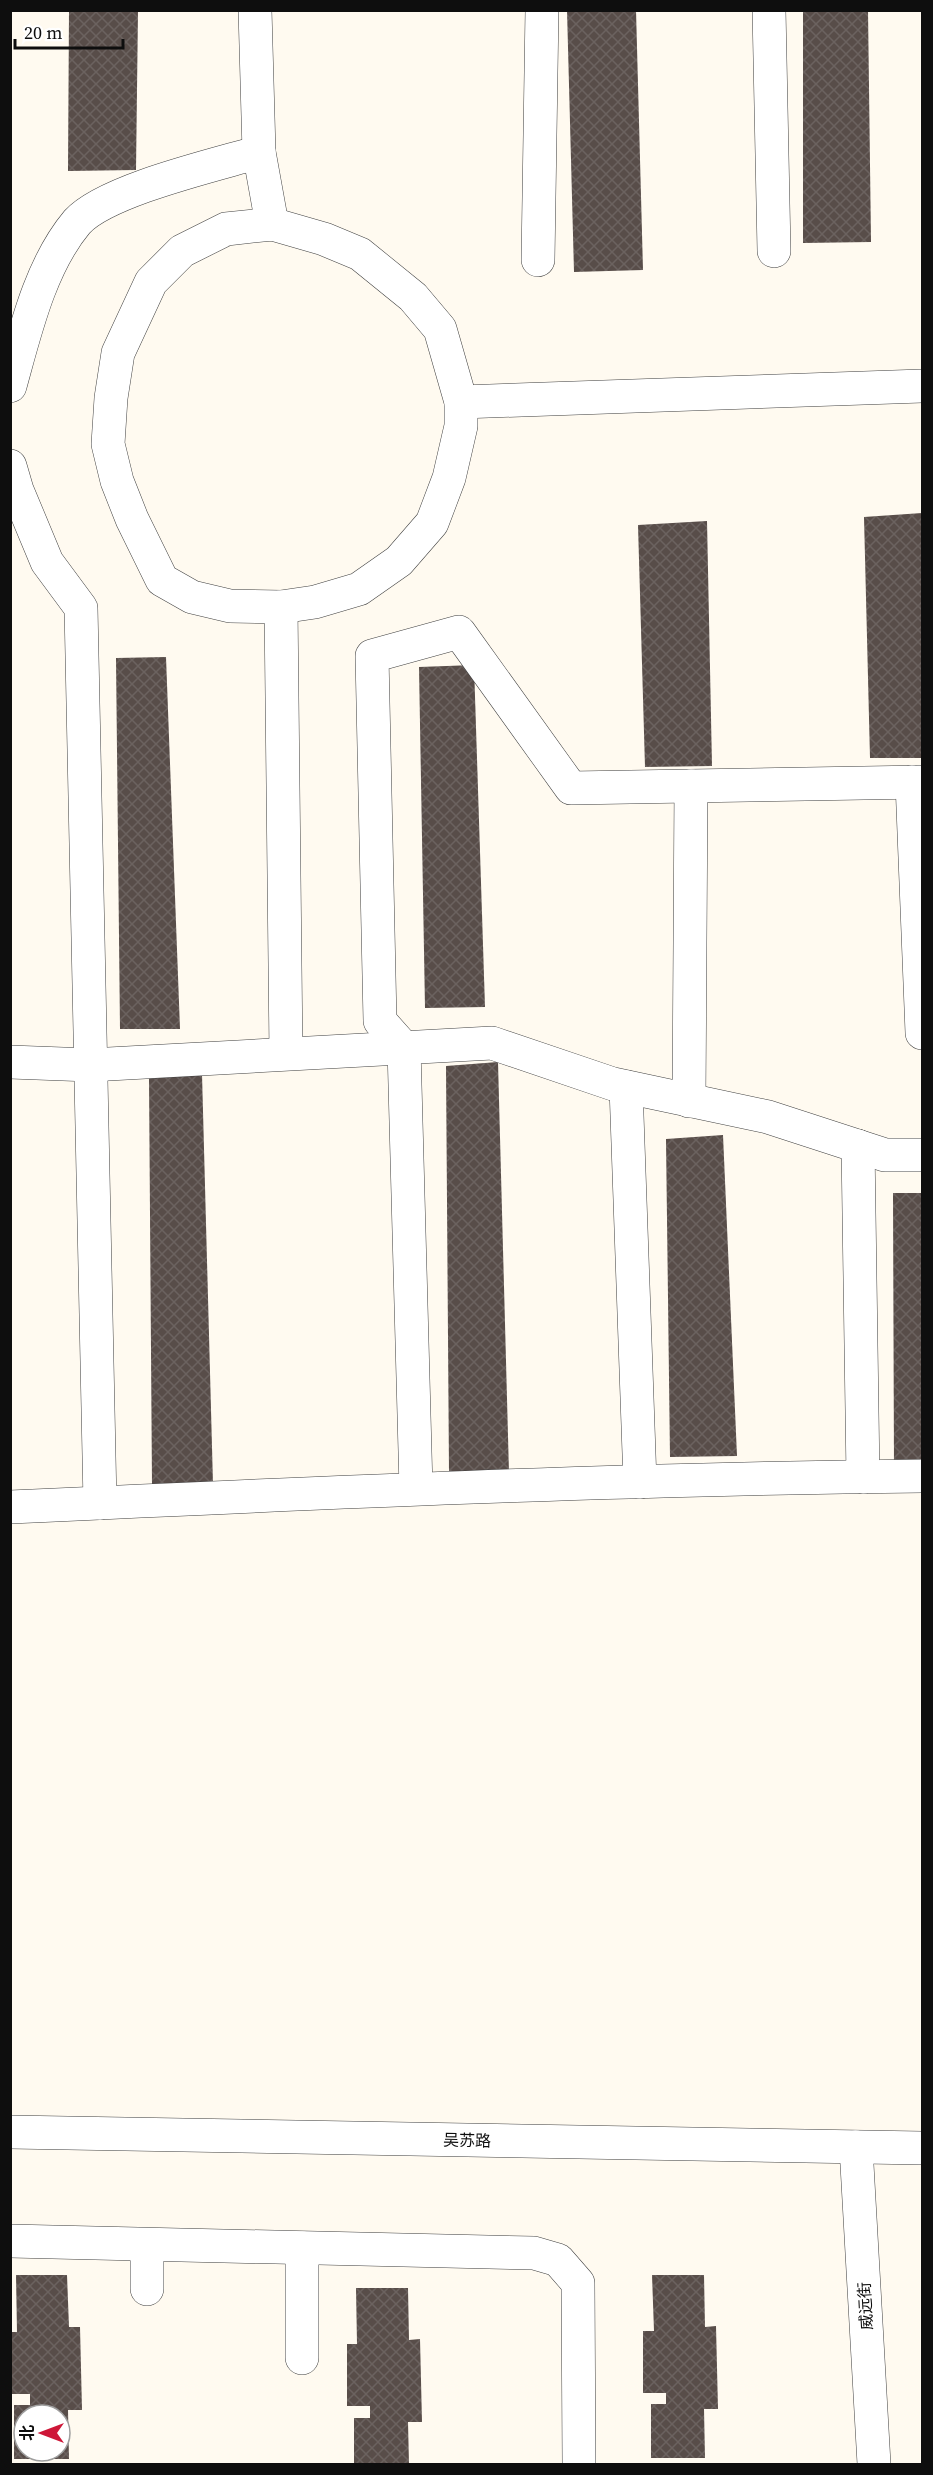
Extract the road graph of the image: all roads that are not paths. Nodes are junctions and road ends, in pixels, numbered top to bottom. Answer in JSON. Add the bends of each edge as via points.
{"nodes":[{"id":1,"x":255,"y":10,"type":"edge"},
{"id":2,"x":542,"y":10,"type":"edge"},
{"id":3,"x":770,"y":10,"type":"edge"},
{"id":4,"x":259,"y":152,"type":"junction"},
{"id":5,"x":272,"y":224,"type":"junction"},
{"id":6,"x":774,"y":251,"type":"dead end"},
{"id":7,"x":538,"y":260,"type":"dead end"},
{"id":8,"x":10,"y":386,"type":"edge"},
{"id":9,"x":922,"y":386,"type":"edge"},
{"id":10,"x":460,"y":402,"type":"junction"},
{"id":11,"x":10,"y":466,"type":"edge"},
{"id":12,"x":281,"y":608,"type":"junction"},
{"id":13,"x":917,"y":782,"type":"edge"},
{"id":14,"x":691,"y":786,"type":"junction"},
{"id":15,"x":922,"y":1033,"type":"edge"},
{"id":16,"x":404,"y":1048,"type":"junction"},
{"id":17,"x":286,"y":1053,"type":"junction"},
{"id":18,"x":10,"y":1062,"type":"edge"},
{"id":19,"x":90,"y":1065,"type":"junction"},
{"id":20,"x":626,"y":1087,"type":"junction"},
{"id":21,"x":690,"y":1101,"type":"junction"},
{"id":22,"x":858,"y":1146,"type":"junction"},
{"id":23,"x":922,"y":1155,"type":"edge"},
{"id":24,"x":863,"y":1476,"type":"junction"},
{"id":25,"x":922,"y":1476,"type":"edge"},
{"id":26,"x":640,"y":1482,"type":"junction"},
{"id":27,"x":416,"y":1488,"type":"junction"},
{"id":28,"x":100,"y":1503,"type":"junction"},
{"id":29,"x":10,"y":1507,"type":"edge"},
{"id":30,"x":10,"y":2132,"type":"edge"},
{"id":31,"x":856,"y":2146,"type":"junction"},
{"id":32,"x":922,"y":2148,"type":"edge"},
{"id":33,"x":10,"y":2241,"type":"edge"},
{"id":34,"x":147,"y":2245,"type":"junction"},
{"id":35,"x":302,"y":2248,"type":"junction"},
{"id":36,"x":147,"y":2289,"type":"dead end"},
{"id":37,"x":302,"y":2358,"type":"dead end"},
{"id":38,"x":579,"y":2464,"type":"edge"},
{"id":39,"x":874,"y":2464,"type":"edge"}],
"edges":[{"from":1,"to":4,"type":"street"},
{"from":2,"to":7,"type":"street"},
{"from":3,"to":6,"type":"street"},
{"from":4,"to":5,"type":"street"},
{"from":4,"to":8,"type":"street","via":[[112,199],[78,221],[55,256],[30,314]]},
{"from":5,"to":10,"type":"street","via":[[360,254],[413,297],[440,329]]},
{"from":5,"to":12,"type":"street","via":[[226,230],[182,251],[151,282],[118,353],[108,444],[132,519],[162,580],[192,597],[230,606]]},
{"from":9,"to":10,"type":"street"},
{"from":10,"to":12,"type":"street","via":[[461,426],[449,478],[432,523],[419,538],[399,561],[359,589]]},
{"from":11,"to":19,"type":"street","via":[[47,562],[81,608]]},
{"from":12,"to":17,"type":"street"},
{"from":13,"to":14,"type":"street"},
{"from":13,"to":15,"type":"street"},
{"from":14,"to":16,"type":"street","via":[[571,788],[459,632],[372,656],[380,1021]]},
{"from":14,"to":21,"type":"street"},
{"from":16,"to":17,"type":"street"},
{"from":16,"to":20,"type":"street","via":[[492,1043]]},
{"from":16,"to":27,"type":"street"},
{"from":17,"to":19,"type":"street"},
{"from":18,"to":19,"type":"street"},
{"from":19,"to":28,"type":"street"},
{"from":20,"to":21,"type":"street"},
{"from":20,"to":26,"type":"street"},
{"from":21,"to":22,"type":"street","via":[[768,1117]]},
{"from":22,"to":23,"type":"street","via":[[885,1155]]},
{"from":22,"to":24,"type":"street"},
{"from":24,"to":25,"type":"street"},
{"from":24,"to":26,"type":"street"},
{"from":26,"to":27,"type":"street"},
{"from":27,"to":28,"type":"street"},
{"from":28,"to":29,"type":"street"},
{"from":30,"to":31,"type":"street","name":"吴苏路"},
{"from":31,"to":32,"type":"street","name":"吴苏路"},
{"from":31,"to":39,"type":"street","name":"威远街"},
{"from":33,"to":34,"type":"street"},
{"from":34,"to":35,"type":"street"},
{"from":34,"to":36,"type":"street"},
{"from":35,"to":37,"type":"street"},
{"from":35,"to":38,"type":"street","via":[[534,2253],[558,2260],[578,2283]]}]}
